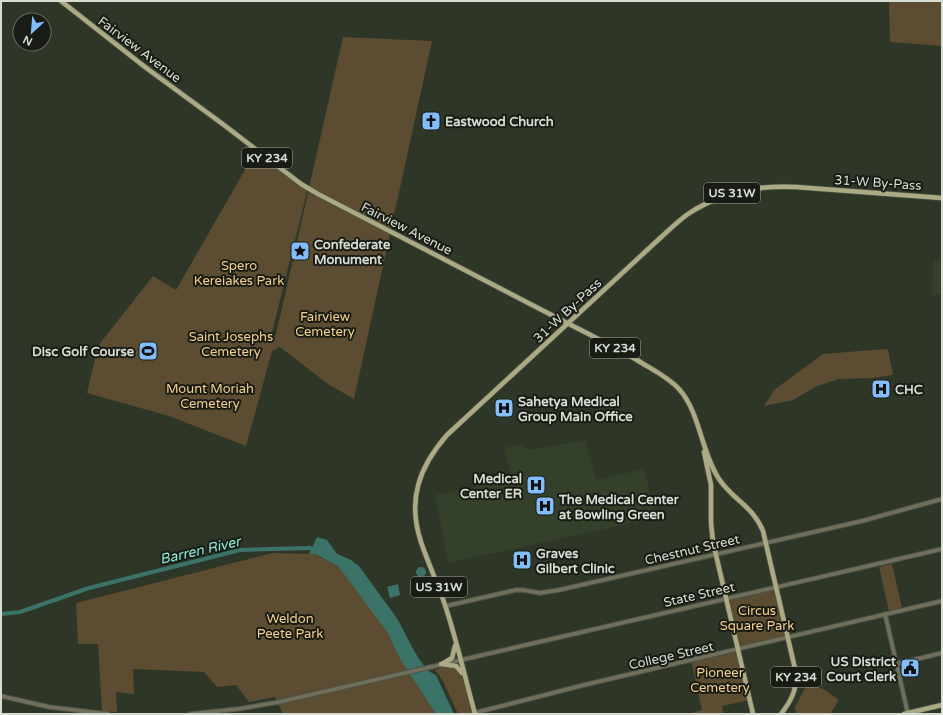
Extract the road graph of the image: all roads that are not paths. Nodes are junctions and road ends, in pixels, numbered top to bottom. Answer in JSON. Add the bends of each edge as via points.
{"nodes":[{"id":1,"x":61,"y":1,"type":"edge"},
{"id":2,"x":942,"y":198,"type":"edge"},
{"id":3,"x":568,"y":324,"type":"junction"},
{"id":4,"x":702,"y":442,"type":"junction"},
{"id":5,"x":942,"y":499,"type":"edge"},
{"id":6,"x":765,"y":543,"type":"junction"},
{"id":7,"x":942,"y":549,"type":"edge"},
{"id":8,"x":716,"y":554,"type":"junction"},
{"id":9,"x":776,"y":587,"type":"junction"},
{"id":10,"x":726,"y":598,"type":"junction"},
{"id":11,"x":942,"y":601,"type":"edge"},
{"id":12,"x":446,"y":606,"type":"junction"},
{"id":13,"x":885,"y":614,"type":"junction"},
{"id":14,"x":788,"y":638,"type":"junction"},
{"id":15,"x":456,"y":642,"type":"junction"},
{"id":16,"x":739,"y":649,"type":"junction"},
{"id":17,"x":942,"y":653,"type":"edge"},
{"id":18,"x":460,"y":659,"type":"junction"},
{"id":19,"x":440,"y":664,"type":"junction"},
{"id":20,"x":896,"y":664,"type":"junction"},
{"id":21,"x":465,"y":679,"type":"junction"},
{"id":22,"x":1,"y":696,"type":"edge"},
{"id":23,"x":942,"y":705,"type":"edge"},
{"id":24,"x":475,"y":713,"type":"edge"},
{"id":25,"x":108,"y":714,"type":"edge"},
{"id":26,"x":190,"y":714,"type":"edge"},
{"id":27,"x":753,"y":714,"type":"edge"},
{"id":28,"x":781,"y":714,"type":"edge"},
{"id":29,"x":907,"y":714,"type":"edge"}],
"edges":[{"from":1,"to":3,"type":"main road","name":"Fairview Avenue","number":"KY 234","via":[[145,68],[318,194]]},
{"from":2,"to":3,"type":"main road","name":"31-W By-Pass","number":"US 31W","via":[[791,187],[755,188],[714,199],[682,219]]},
{"from":3,"to":4,"type":"main road","name":"Fairview Avenue","number":"KY 234","via":[[670,381],[690,403]]},
{"from":3,"to":12,"type":"main road","name":"31-W By-Pass","number":"US 31W","via":[[448,435],[425,465],[416,496],[416,524]]},
{"from":4,"to":6,"type":"main road","name":"Fairview Avenue","number":"KY 234","via":[[719,480],[755,515]]},
{"from":4,"to":8,"type":"main road","number":"KY 234","via":[[711,485],[711,527]]},
{"from":5,"to":6,"type":"street","name":"Chestnut Street"},
{"from":6,"to":8,"type":"street","name":"Chestnut Street"},
{"from":6,"to":9,"type":"main road","number":"KY 234"},
{"from":7,"to":9,"type":"street","name":"State Street"},
{"from":8,"to":10,"type":"main road","number":"KY 234"},
{"from":8,"to":12,"type":"street","name":"Chestnut Street","via":[[546,593],[516,590]]},
{"from":9,"to":10,"type":"street","name":"State Street"},
{"from":9,"to":14,"type":"main road","number":"KY 234"},
{"from":10,"to":16,"type":"main road","number":"KY 234"},
{"from":10,"to":18,"type":"street","name":"State Street"},
{"from":11,"to":13,"type":"street","name":"College Street"},
{"from":12,"to":15,"type":"main road","name":"31-W By-Pass","number":"US 31W"},
{"from":13,"to":14,"type":"street","name":"College Street"},
{"from":13,"to":20,"type":"street"},
{"from":14,"to":16,"type":"street","name":"College Street"},
{"from":14,"to":28,"type":"main road","number":"KY 234","via":[[796,682],[791,700]]},
{"from":15,"to":18,"type":"main road","name":"31-W By-Pass","number":"US 31W"},
{"from":15,"to":19,"type":"main road","via":[[453,656]]},
{"from":16,"to":24,"type":"street","name":"College Street"},
{"from":16,"to":27,"type":"main road","number":"KY 234"},
{"from":17,"to":20,"type":"street"},
{"from":18,"to":19,"type":"street","name":"State Street"},
{"from":18,"to":21,"type":"main road","number":"US 31W"},
{"from":19,"to":21,"type":"main road","via":[[456,666]]},
{"from":19,"to":26,"type":"street","name":"State Street","via":[[261,705]]},
{"from":20,"to":29,"type":"street"},
{"from":21,"to":24,"type":"main road","number":"US 31W"},
{"from":22,"to":25,"type":"street","via":[[56,708]]},
{"from":23,"to":29,"type":"main road"}]}
